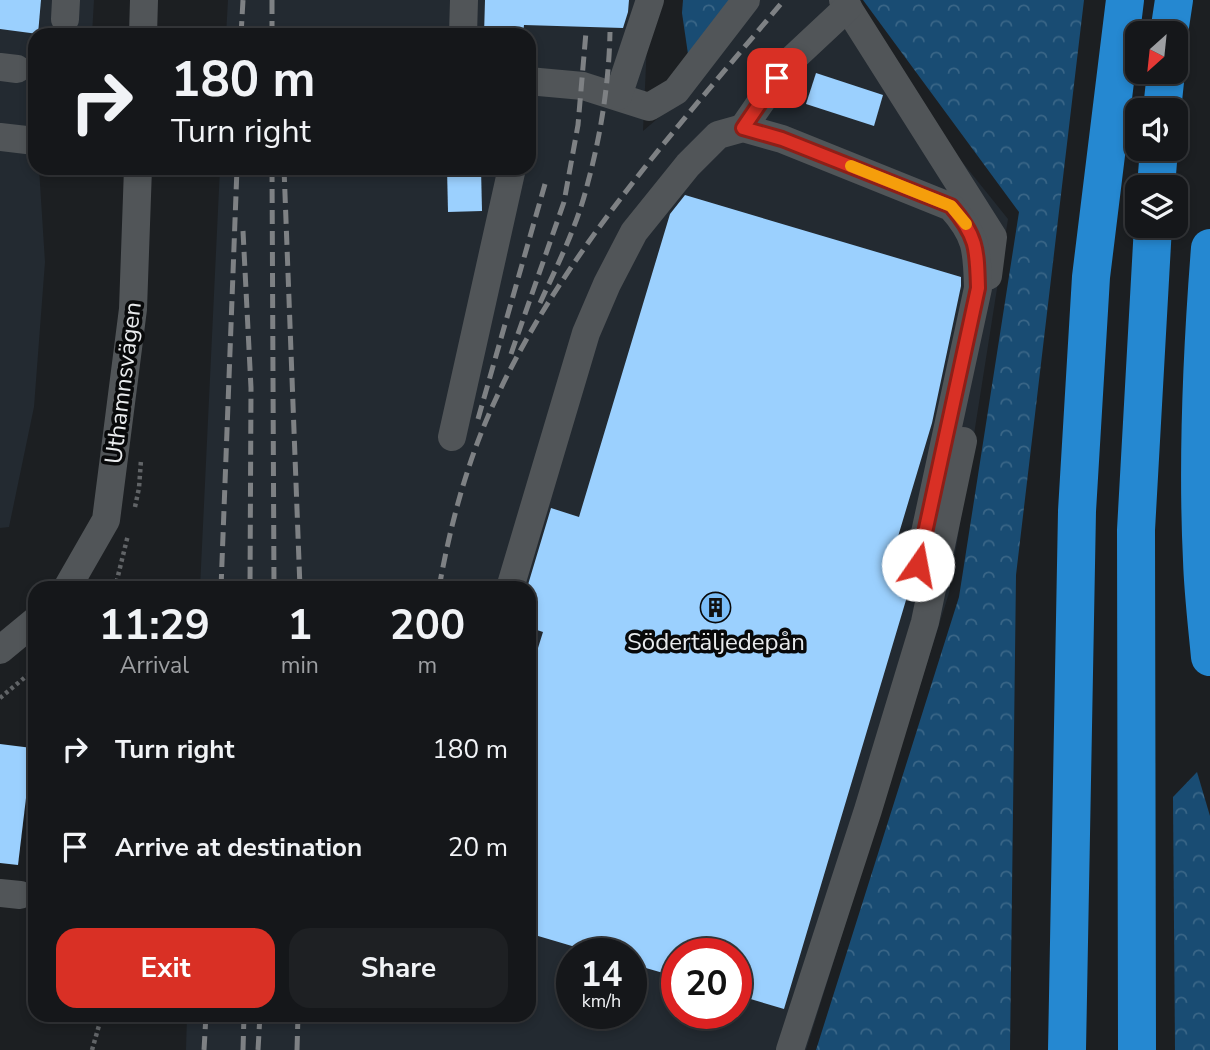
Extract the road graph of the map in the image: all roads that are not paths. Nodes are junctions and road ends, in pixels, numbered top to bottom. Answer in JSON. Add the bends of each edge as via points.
{"nodes":[{"id":1,"x":144,"y":0,"type":"edge"},
{"id":2,"x":464,"y":0,"type":"edge"},
{"id":3,"x":650,"y":0,"type":"edge"},
{"id":4,"x":746,"y":0,"type":"edge"},
{"id":5,"x":1125,"y":0,"type":"edge"},
{"id":6,"x":1174,"y":0,"type":"edge"},
{"id":7,"x":845,"y":3,"type":"edge"},
{"id":8,"x":1171,"y":21,"type":"edge"},
{"id":9,"x":143,"y":28,"type":"edge"},
{"id":10,"x":463,"y":28,"type":"edge"},
{"id":11,"x":536,"y":81,"type":"edge"},
{"id":12,"x":618,"y":96,"type":"junction"},
{"id":13,"x":743,"y":128,"type":"junction"},
{"id":14,"x":0,"y":137,"type":"edge"},
{"id":15,"x":28,"y":140,"type":"edge"},
{"id":16,"x":138,"y":175,"type":"edge"},
{"id":17,"x":510,"y":175,"type":"edge"},
{"id":18,"x":1152,"y":238,"type":"edge"},
{"id":19,"x":1210,"y":248,"type":"edge"},
{"id":20,"x":452,"y":437,"type":"dead end"},
{"id":21,"x":918,"y":565,"type":"dead end"},
{"id":22,"x":71,"y":581,"type":"edge"},
{"id":23,"x":512,"y":581,"type":"edge"},
{"id":24,"x":28,"y":627,"type":"edge"},
{"id":25,"x":0,"y":650,"type":"edge"},
{"id":26,"x":1210,"y":657,"type":"edge"},
{"id":27,"x":790,"y":1050,"type":"edge"},
{"id":28,"x":1067,"y":1050,"type":"edge"},
{"id":29,"x":1137,"y":1050,"type":"edge"}],
"edges":[{"from":1,"to":9,"type":"street"},
{"from":2,"to":10,"type":"street"},
{"from":3,"to":12,"type":"street"},
{"from":4,"to":12,"type":"street","via":[[676,92],[649,107]]},
{"from":5,"to":28,"type":"highway","via":[[1091,277],[1078,498]]},
{"from":6,"to":8,"type":"highway"},
{"from":7,"to":13,"type":"street","via":[[787,64]]},
{"from":7,"to":27,"type":"street","via":[[993,237],[977,365],[925,622]]},
{"from":11,"to":12,"type":"street"},
{"from":13,"to":21,"type":"street","via":[[951,206],[968,226],[978,257],[978,288]]},
{"from":13,"to":23,"type":"street","via":[[718,135],[688,165],[634,232],[607,284],[586,333]]},
{"from":14,"to":15,"type":"street"},
{"from":16,"to":22,"type":"street","name":"Uthamnsvägen","via":[[133,309],[106,520]]},
{"from":17,"to":20,"type":"street"},
{"from":18,"to":29,"type":"highway","via":[[1136,530]]},
{"from":19,"to":26,"type":"highway","via":[[1205,306],[1202,560]]},
{"from":24,"to":25,"type":"street"}]}
